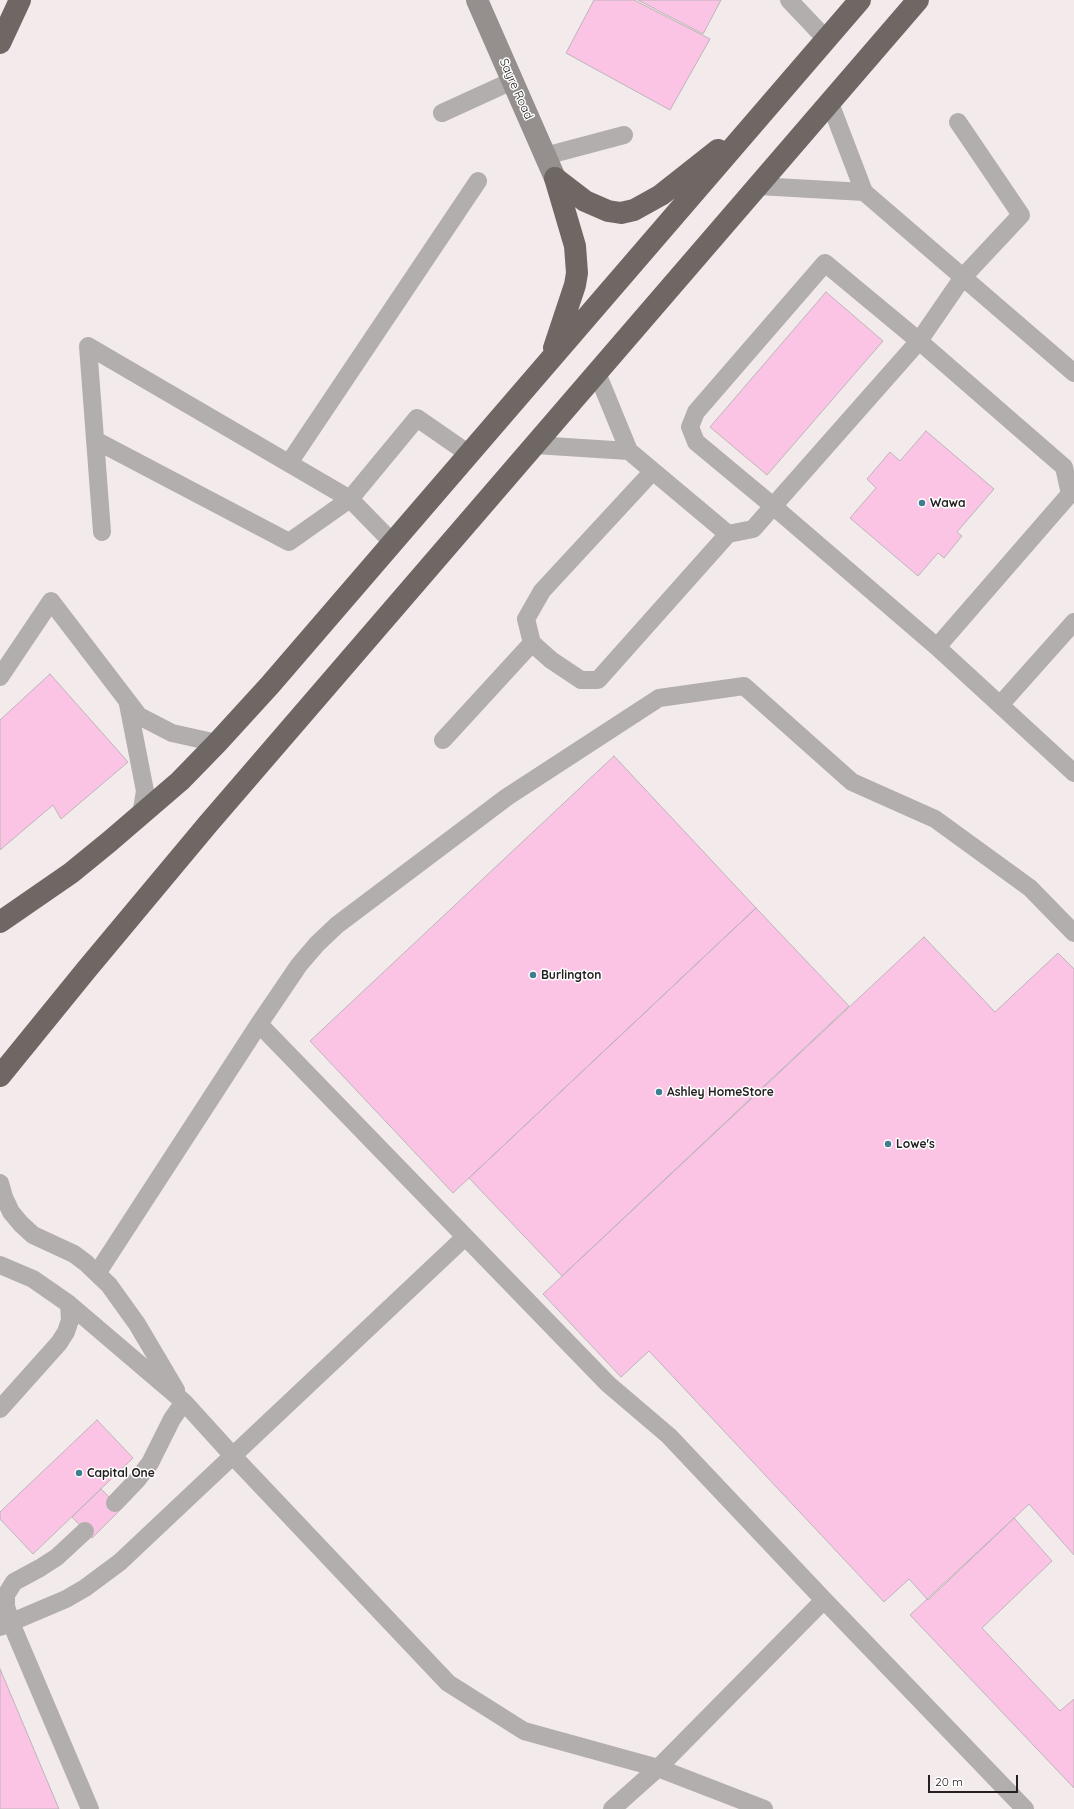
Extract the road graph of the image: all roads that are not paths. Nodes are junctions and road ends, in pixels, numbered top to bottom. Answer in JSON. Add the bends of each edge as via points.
{"nodes":[{"id":1,"x":20,"y":0,"type":"edge"},
{"id":2,"x":477,"y":0,"type":"edge"},
{"id":3,"x":788,"y":0,"type":"edge"},
{"id":4,"x":860,"y":0,"type":"edge"},
{"id":5,"x":918,"y":0,"type":"edge"},
{"id":6,"x":826,"y":39,"type":"junction"},
{"id":7,"x":0,"y":43,"type":"edge"},
{"id":8,"x":512,"y":81,"type":"junction"},
{"id":9,"x":830,"y":103,"type":"junction"},
{"id":10,"x":442,"y":113,"type":"dead end"},
{"id":11,"x":758,"y":118,"type":"junction"},
{"id":12,"x":958,"y":122,"type":"dead end"},
{"id":13,"x":624,"y":135,"type":"dead end"},
{"id":14,"x":545,"y":156,"type":"junction"},
{"id":15,"x":555,"y":178,"type":"junction"},
{"id":16,"x":478,"y":181,"type":"dead end"},
{"id":17,"x":758,"y":186,"type":"junction"},
{"id":18,"x":864,"y":192,"type":"junction"},
{"id":19,"x":963,"y":277,"type":"junction"},
{"id":20,"x":919,"y":341,"type":"junction"},
{"id":21,"x":550,"y":359,"type":"junction"},
{"id":22,"x":597,"y":373,"type":"junction"},
{"id":23,"x":1074,"y":373,"type":"edge"},
{"id":24,"x":95,"y":440,"type":"junction"},
{"id":25,"x":535,"y":445,"type":"junction"},
{"id":26,"x":629,"y":451,"type":"junction"},
{"id":27,"x":469,"y":454,"type":"junction"},
{"id":28,"x":288,"y":463,"type":"junction"},
{"id":29,"x":653,"y":471,"type":"junction"},
{"id":30,"x":350,"y":499,"type":"junction"},
{"id":31,"x":773,"y":506,"type":"junction"},
{"id":32,"x":102,"y":532,"type":"dead end"},
{"id":33,"x":728,"y":534,"type":"junction"},
{"id":34,"x":392,"y":542,"type":"junction"},
{"id":35,"x":1074,"y":622,"type":"edge"},
{"id":36,"x":532,"y":643,"type":"junction"},
{"id":37,"x":937,"y":647,"type":"junction"},
{"id":38,"x":0,"y":677,"type":"edge"},
{"id":39,"x":128,"y":703,"type":"junction"},
{"id":40,"x":1000,"y":705,"type":"junction"},
{"id":41,"x":443,"y":740,"type":"dead end"},
{"id":42,"x":217,"y":743,"type":"junction"},
{"id":43,"x":1074,"y":773,"type":"edge"},
{"id":44,"x":141,"y":815,"type":"junction"},
{"id":45,"x":0,"y":922,"type":"edge"},
{"id":46,"x":1074,"y":933,"type":"edge"},
{"id":47,"x":259,"y":1024,"type":"junction"},
{"id":48,"x":0,"y":1076,"type":"edge"},
{"id":49,"x":0,"y":1183,"type":"edge"},
{"id":50,"x":465,"y":1237,"type":"junction"},
{"id":51,"x":0,"y":1265,"type":"edge"},
{"id":52,"x":98,"y":1272,"type":"junction"},
{"id":53,"x":69,"y":1304,"type":"junction"},
{"id":54,"x":184,"y":1402,"type":"junction"},
{"id":55,"x":0,"y":1409,"type":"edge"},
{"id":56,"x":233,"y":1456,"type":"junction"},
{"id":57,"x":115,"y":1503,"type":"dead end"},
{"id":58,"x":85,"y":1531,"type":"dead end"},
{"id":59,"x":824,"y":1600,"type":"junction"},
{"id":60,"x":5,"y":1625,"type":"edge"},
{"id":61,"x":658,"y":1768,"type":"junction"},
{"id":62,"x":90,"y":1809,"type":"edge"},
{"id":63,"x":612,"y":1809,"type":"edge"},
{"id":64,"x":764,"y":1809,"type":"edge"},
{"id":65,"x":1025,"y":1809,"type":"edge"}],
"edges":[{"from":1,"to":7,"type":"highway"},
{"from":2,"to":8,"type":"street","name":"Sayre Road"},
{"from":3,"to":6,"type":"lane"},
{"from":4,"to":6,"type":"highway"},
{"from":5,"to":9,"type":"highway"},
{"from":6,"to":11,"type":"highway"},
{"from":8,"to":10,"type":"lane"},
{"from":8,"to":14,"type":"street","name":"Sayre Road"},
{"from":9,"to":17,"type":"highway"},
{"from":9,"to":18,"type":"lane"},
{"from":11,"to":15,"type":"highway","via":[[661,194],[634,210],[621,213],[596,207]]},
{"from":11,"to":21,"type":"highway"},
{"from":12,"to":19,"type":"lane","via":[[1021,215]]},
{"from":13,"to":14,"type":"lane"},
{"from":14,"to":15,"type":"street","name":"Sayre Road"},
{"from":15,"to":21,"type":"highway","via":[[575,246],[577,273],[576,284]]},
{"from":16,"to":28,"type":"lane"},
{"from":17,"to":18,"type":"lane"},
{"from":17,"to":22,"type":"highway"},
{"from":18,"to":19,"type":"lane"},
{"from":19,"to":20,"type":"lane"},
{"from":19,"to":23,"type":"lane"},
{"from":20,"to":31,"type":"lane"},
{"from":20,"to":31,"type":"lane","via":[[825,264],[696,412],[690,427],[696,442]]},
{"from":20,"to":37,"type":"lane","via":[[1064,467],[1070,494]]},
{"from":21,"to":27,"type":"highway"},
{"from":22,"to":25,"type":"highway"},
{"from":22,"to":26,"type":"lane"},
{"from":24,"to":28,"type":"lane","via":[[88,346]]},
{"from":24,"to":30,"type":"lane","via":[[289,542]]},
{"from":24,"to":32,"type":"lane"},
{"from":25,"to":26,"type":"lane"},
{"from":25,"to":48,"type":"highway","via":[[208,824]]},
{"from":26,"to":29,"type":"lane"},
{"from":27,"to":30,"type":"lane","via":[[417,418]]},
{"from":27,"to":34,"type":"highway"},
{"from":28,"to":30,"type":"lane"},
{"from":29,"to":33,"type":"lane"},
{"from":29,"to":36,"type":"lane","via":[[542,591],[526,619]]},
{"from":30,"to":34,"type":"lane"},
{"from":31,"to":33,"type":"lane","via":[[753,529]]},
{"from":31,"to":37,"type":"lane"},
{"from":33,"to":36,"type":"lane","via":[[598,680],[581,680],[551,660]]},
{"from":34,"to":42,"type":"highway"},
{"from":35,"to":40,"type":"lane"},
{"from":36,"to":41,"type":"lane"},
{"from":37,"to":40,"type":"lane"},
{"from":38,"to":39,"type":"lane","via":[[51,601]]},
{"from":39,"to":42,"type":"lane","via":[[139,716],[172,733]]},
{"from":39,"to":44,"type":"lane","via":[[145,791]]},
{"from":40,"to":43,"type":"lane"},
{"from":42,"to":44,"type":"highway","via":[[180,781]]},
{"from":44,"to":45,"type":"highway","via":[[71,873]]},
{"from":46,"to":47,"type":"lane","via":[[1030,888],[935,819],[852,782],[744,686],[659,698],[507,797],[338,924],[299,966]]},
{"from":47,"to":50,"type":"lane"},
{"from":47,"to":52,"type":"lane"},
{"from":49,"to":52,"type":"lane","via":[[11,1212],[33,1235],[74,1254]]},
{"from":50,"to":56,"type":"lane"},
{"from":50,"to":59,"type":"lane","via":[[608,1384],[669,1436]]},
{"from":51,"to":53,"type":"lane","via":[[33,1279]]},
{"from":52,"to":54,"type":"lane","via":[[122,1301]]},
{"from":53,"to":54,"type":"lane"},
{"from":53,"to":55,"type":"lane","via":[[70,1320],[66,1332],[50,1354]]},
{"from":54,"to":56,"type":"lane"},
{"from":54,"to":57,"type":"lane","via":[[172,1419],[150,1463]]},
{"from":56,"to":60,"type":"lane","via":[[102,1577],[66,1599]]},
{"from":56,"to":61,"type":"lane","via":[[448,1683],[524,1731]]},
{"from":58,"to":60,"type":"lane","via":[[57,1556],[14,1582],[6,1595]]},
{"from":59,"to":61,"type":"lane"},
{"from":59,"to":65,"type":"lane"},
{"from":60,"to":62,"type":"lane"},
{"from":61,"to":63,"type":"lane"},
{"from":61,"to":64,"type":"lane"}]}
